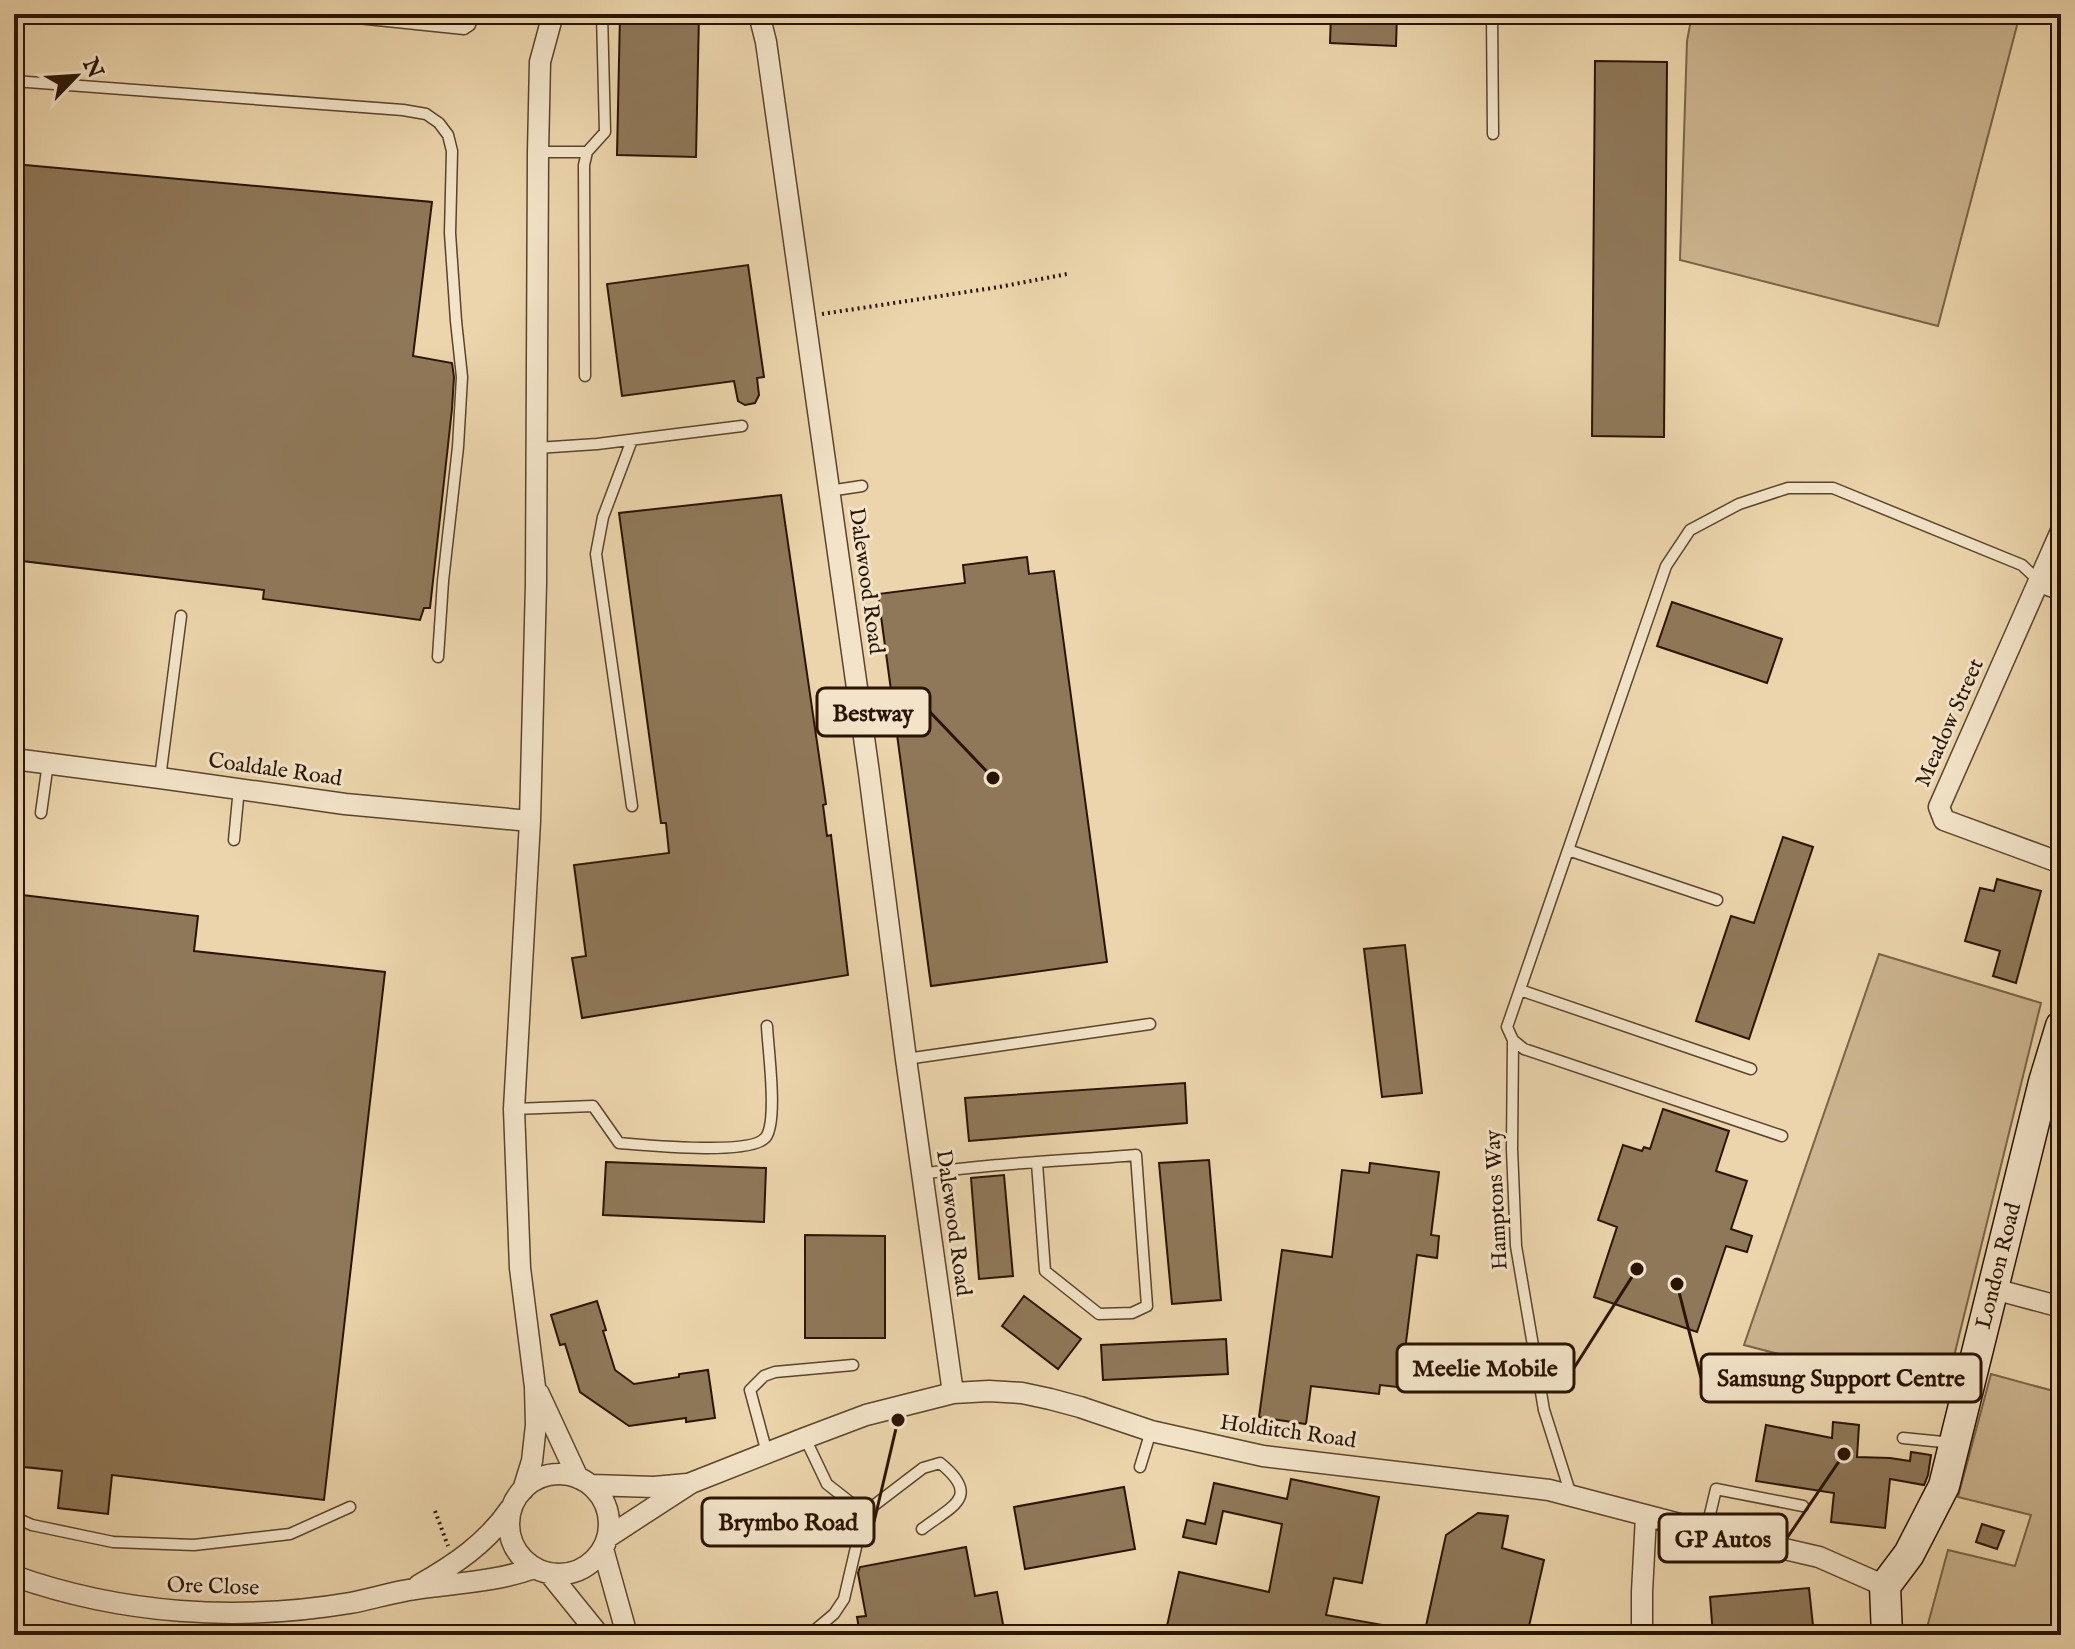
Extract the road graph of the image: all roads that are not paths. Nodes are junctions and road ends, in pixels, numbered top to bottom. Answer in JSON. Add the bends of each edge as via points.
{"nodes":[{"id":1,"x":319,"y":14,"type":"edge"},
{"id":2,"x":473,"y":14,"type":"edge"},
{"id":3,"x":553,"y":14,"type":"edge"},
{"id":4,"x":602,"y":14,"type":"edge"},
{"id":5,"x":759,"y":14,"type":"edge"},
{"id":6,"x":1492,"y":14,"type":"edge"},
{"id":7,"x":14,"y":81,"type":"edge"},
{"id":8,"x":1493,"y":134,"type":"dead end"},
{"id":9,"x":538,"y":152,"type":"junction"},
{"id":10,"x":587,"y":152,"type":"junction"},
{"id":11,"x":585,"y":376,"type":"dead end"},
{"id":12,"x":742,"y":426,"type":"dead end"},
{"id":13,"x":632,"y":440,"type":"junction"},
{"id":14,"x":537,"y":448,"type":"junction"},
{"id":15,"x":862,"y":486,"type":"dead end"},
{"id":16,"x":829,"y":491,"type":"junction"},
{"id":17,"x":2061,"y":531,"type":"edge"},
{"id":18,"x":2040,"y":582,"type":"junction"},
{"id":19,"x":2061,"y":590,"type":"edge"},
{"id":20,"x":181,"y":616,"type":"dead end"},
{"id":21,"x":438,"y":657,"type":"dead end"},
{"id":22,"x":14,"y":759,"type":"edge"},
{"id":23,"x":48,"y":763,"type":"junction"},
{"id":24,"x":160,"y":778,"type":"junction"},
{"id":25,"x":239,"y":788,"type":"junction"},
{"id":26,"x":632,"y":806,"type":"dead end"},
{"id":27,"x":41,"y":813,"type":"dead end"},
{"id":28,"x":530,"y":821,"type":"junction"},
{"id":29,"x":234,"y":840,"type":"dead end"},
{"id":30,"x":1568,"y":850,"type":"junction"},
{"id":31,"x":2061,"y":863,"type":"edge"},
{"id":32,"x":1717,"y":900,"type":"dead end"},
{"id":33,"x":1520,"y":990,"type":"junction"},
{"id":34,"x":1150,"y":1024,"type":"dead end"},
{"id":35,"x":767,"y":1026,"type":"dead end"},
{"id":36,"x":2061,"y":1026,"type":"edge"},
{"id":37,"x":1513,"y":1040,"type":"junction"},
{"id":38,"x":906,"y":1059,"type":"junction"},
{"id":39,"x":1751,"y":1069,"type":"dead end"},
{"id":40,"x":514,"y":1109,"type":"junction"},
{"id":41,"x":1782,"y":1136,"type":"dead end"},
{"id":42,"x":1037,"y":1163,"type":"junction"},
{"id":43,"x":922,"y":1174,"type":"junction"},
{"id":44,"x":1994,"y":1289,"type":"junction"},
{"id":45,"x":2061,"y":1307,"type":"edge"},
{"id":46,"x":853,"y":1365,"type":"dead end"},
{"id":47,"x":535,"y":1387,"type":"junction"},
{"id":48,"x":953,"y":1393,"type":"junction"},
{"id":49,"x":1151,"y":1431,"type":"junction"},
{"id":50,"x":805,"y":1438,"type":"junction"},
{"id":51,"x":1903,"y":1438,"type":"dead end"},
{"id":52,"x":1955,"y":1443,"type":"junction"},
{"id":53,"x":767,"y":1453,"type":"junction"},
{"id":54,"x":1140,"y":1467,"type":"dead end"},
{"id":55,"x":584,"y":1481,"type":"junction"},
{"id":56,"x":691,"y":1483,"type":"junction"},
{"id":57,"x":1572,"y":1495,"type":"junction"},
{"id":58,"x":518,"y":1496,"type":"junction"},
{"id":59,"x":1803,"y":1506,"type":"dead end"},
{"id":60,"x":350,"y":1507,"type":"dead end"},
{"id":61,"x":864,"y":1513,"type":"junction"},
{"id":62,"x":1646,"y":1516,"type":"junction"},
{"id":63,"x":14,"y":1517,"type":"edge"},
{"id":64,"x":922,"y":1529,"type":"dead end"},
{"id":65,"x":1706,"y":1531,"type":"junction"},
{"id":66,"x":605,"y":1543,"type":"junction"},
{"id":67,"x":542,"y":1570,"type":"junction"},
{"id":68,"x":14,"y":1576,"type":"edge"},
{"id":69,"x":1885,"y":1586,"type":"junction"},
{"id":70,"x":412,"y":1589,"type":"junction"},
{"id":71,"x":815,"y":1630,"type":"dead end"},
{"id":72,"x":599,"y":1635,"type":"edge"},
{"id":73,"x":627,"y":1635,"type":"edge"},
{"id":74,"x":1642,"y":1635,"type":"edge"},
{"id":75,"x":1887,"y":1635,"type":"edge"}],
"edges":[{"from":1,"to":2,"type":"lane","via":[[464,29]]},
{"from":3,"to":9,"type":"street","via":[[540,62]]},
{"from":4,"to":10,"type":"lane","via":[[605,132]]},
{"from":5,"to":16,"type":"street","name":"Dalewood Road"},
{"from":6,"to":8,"type":"lane"},
{"from":7,"to":21,"type":"lane","via":[[403,110],[426,114],[448,135],[462,377]]},
{"from":9,"to":10,"type":"lane"},
{"from":9,"to":14,"type":"street"},
{"from":10,"to":11,"type":"lane"},
{"from":12,"to":13,"type":"lane"},
{"from":13,"to":14,"type":"lane"},
{"from":13,"to":26,"type":"lane","via":[[603,517],[596,554]]},
{"from":14,"to":28,"type":"street"},
{"from":15,"to":16,"type":"lane"},
{"from":16,"to":38,"type":"street","name":"Dalewood Road"},
{"from":17,"to":18,"type":"street","name":"Meadow Street"},
{"from":18,"to":19,"type":"street"},
{"from":18,"to":30,"type":"lane","name":"Hamptons Way","via":[[2022,565],[1833,488],[1788,488],[1739,504],[1690,530],[1666,566]]},
{"from":18,"to":31,"type":"street","name":"Meadow Street","via":[[1939,807],[1944,820]]},
{"from":20,"to":24,"type":"lane"},
{"from":22,"to":23,"type":"street","name":"Coaldale Road"},
{"from":23,"to":24,"type":"street","name":"Coaldale Road"},
{"from":23,"to":27,"type":"lane"},
{"from":24,"to":25,"type":"street","name":"Coaldale Road"},
{"from":25,"to":28,"type":"street","name":"Coaldale Road"},
{"from":25,"to":29,"type":"lane"},
{"from":28,"to":40,"type":"street"},
{"from":30,"to":32,"type":"lane"},
{"from":30,"to":33,"type":"lane","name":"Hamptons Way"},
{"from":33,"to":37,"type":"lane","name":"Hamptons Way","via":[[1507,1027]]},
{"from":33,"to":39,"type":"lane"},
{"from":34,"to":38,"type":"lane"},
{"from":35,"to":40,"type":"lane","via":[[770,1124],[765,1138],[754,1145],[619,1143],[593,1106]]},
{"from":36,"to":44,"type":"main road","name":"London Road"},
{"from":37,"to":41,"type":"lane","via":[[1524,1049]]},
{"from":37,"to":57,"type":"lane","name":"Hamptons Way","via":[[1516,1246],[1544,1410]]},
{"from":38,"to":43,"type":"street","name":"Dalewood Road"},
{"from":40,"to":47,"type":"street","via":[[520,1268]]},
{"from":42,"to":42,"type":"lane","via":[[1136,1155],[1147,1306],[1132,1313],[1099,1314],[1045,1271]]},
{"from":42,"to":43,"type":"lane"},
{"from":43,"to":48,"type":"street","name":"Dalewood Road"},
{"from":44,"to":45,"type":"street"},
{"from":44,"to":52,"type":"main road","name":"London Road"},
{"from":46,"to":53,"type":"lane","via":[[775,1372],[750,1390]]},
{"from":47,"to":55,"type":"street"},
{"from":47,"to":58,"type":"street","via":[[532,1461]]},
{"from":48,"to":49,"type":"street","name":"Holditch Road","via":[[1022,1393]]},
{"from":48,"to":50,"type":"street","name":"Holditch Road","via":[[866,1415]]},
{"from":49,"to":54,"type":"lane"},
{"from":49,"to":57,"type":"street","name":"Holditch Road","via":[[1263,1456]]},
{"from":50,"to":53,"type":"street","name":"Holditch Road"},
{"from":50,"to":61,"type":"lane","via":[[827,1484]]},
{"from":51,"to":52,"type":"lane"},
{"from":52,"to":69,"type":"main road","name":"London Road","via":[[1944,1486],[1909,1554]]},
{"from":53,"to":56,"type":"street","name":"Holditch Road"},
{"from":55,"to":56,"type":"street","name":"Holditch Road","via":[[626,1488]]},
{"from":55,"to":58,"type":"street","via":[[563,1474],[547,1476]]},
{"from":55,"to":66,"type":"street","via":[[606,1505],[610,1524]]},
{"from":56,"to":66,"type":"street","name":"Holditch Road"},
{"from":57,"to":62,"type":"street","name":"Holditch Road"},
{"from":58,"to":67,"type":"street","via":[[510,1517],[511,1537],[518,1552]]},
{"from":58,"to":70,"type":"street","name":"Ore Close","via":[[496,1529],[455,1564]]},
{"from":59,"to":65,"type":"lane","via":[[1716,1489]]},
{"from":60,"to":63,"type":"lane","via":[[290,1534],[194,1545],[113,1542]]},
{"from":61,"to":64,"type":"lane","via":[[923,1468],[940,1463],[961,1485],[962,1494]]},
{"from":61,"to":71,"type":"lane","via":[[844,1599]]},
{"from":62,"to":65,"type":"street","name":"Holditch Road"},
{"from":62,"to":74,"type":"street"},
{"from":65,"to":69,"type":"street","name":"Holditch Road","via":[[1819,1557]]},
{"from":66,"to":67,"type":"street","via":[[577,1571]]},
{"from":66,"to":73,"type":"street"},
{"from":67,"to":70,"type":"street","name":"Ore Close"},
{"from":67,"to":72,"type":"street"},
{"from":68,"to":70,"type":"street","name":"Ore Close","via":[[126,1606],[197,1613],[273,1612]]},
{"from":69,"to":75,"type":"main road"}]}
